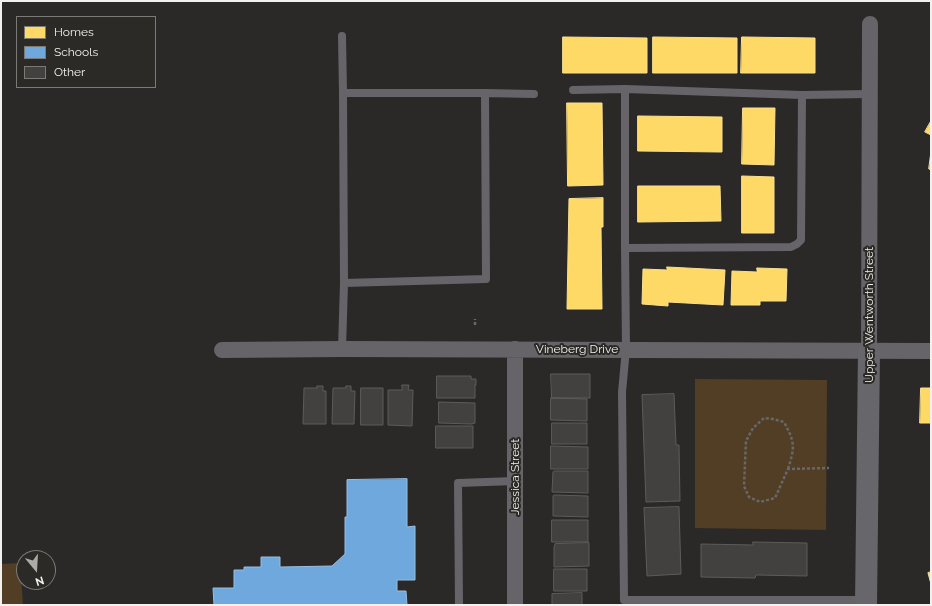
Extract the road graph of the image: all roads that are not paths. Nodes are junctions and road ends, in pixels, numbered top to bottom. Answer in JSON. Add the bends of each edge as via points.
{"nodes":[{"id":1,"x":870,"y":24,"type":"dead end"},
{"id":2,"x":342,"y":36,"type":"dead end"},
{"id":3,"x":625,"y":89,"type":"junction"},
{"id":4,"x":573,"y":90,"type":"dead end"},
{"id":5,"x":343,"y":93,"type":"junction"},
{"id":6,"x":486,"y":93,"type":"junction"},
{"id":7,"x":534,"y":94,"type":"dead end"},
{"id":8,"x":869,"y":94,"type":"junction"},
{"id":9,"x":802,"y":95,"type":"junction"},
{"id":10,"x":625,"y":248,"type":"junction"},
{"id":11,"x":344,"y":283,"type":"junction"},
{"id":12,"x":342,"y":348,"type":"junction"},
{"id":13,"x":515,"y":349,"type":"junction"},
{"id":14,"x":626,"y":349,"type":"junction"},
{"id":15,"x":222,"y":350,"type":"dead end"},
{"id":16,"x":869,"y":351,"type":"junction"},
{"id":17,"x":931,"y":351,"type":"edge"},
{"id":18,"x":515,"y":481,"type":"junction"},
{"id":19,"x":866,"y":602,"type":"edge"},
{"id":20,"x":459,"y":605,"type":"edge"},
{"id":21,"x":515,"y":605,"type":"edge"}],
"edges":[{"from":1,"to":8,"type":"street","name":"Upper Wentworth Street"},
{"from":2,"to":5,"type":"lane"},
{"from":3,"to":4,"type":"lane"},
{"from":3,"to":9,"type":"lane"},
{"from":3,"to":10,"type":"lane"},
{"from":5,"to":6,"type":"lane"},
{"from":5,"to":11,"type":"lane"},
{"from":6,"to":7,"type":"lane"},
{"from":6,"to":11,"type":"lane","via":[[486,279]]},
{"from":8,"to":9,"type":"lane"},
{"from":8,"to":16,"type":"street","name":"Upper Wentworth Street"},
{"from":9,"to":10,"type":"lane","via":[[801,240],[798,244],[791,247]]},
{"from":10,"to":14,"type":"lane"},
{"from":11,"to":12,"type":"lane"},
{"from":12,"to":13,"type":"street","name":"Vineberg Drive"},
{"from":12,"to":15,"type":"street","name":"Vineberg Drive"},
{"from":13,"to":14,"type":"street","name":"Vineberg Drive"},
{"from":13,"to":18,"type":"street","name":"Jessica Street"},
{"from":14,"to":16,"type":"street","name":"Vineberg Drive"},
{"from":14,"to":19,"type":"lane","via":[[622,392],[624,600]]},
{"from":16,"to":17,"type":"street","name":"Vineberg Drive"},
{"from":16,"to":19,"type":"street","name":"Upper Wentworth Street"},
{"from":18,"to":20,"type":"lane","via":[[458,483]]},
{"from":18,"to":21,"type":"street","name":"Jessica Street"}]}
